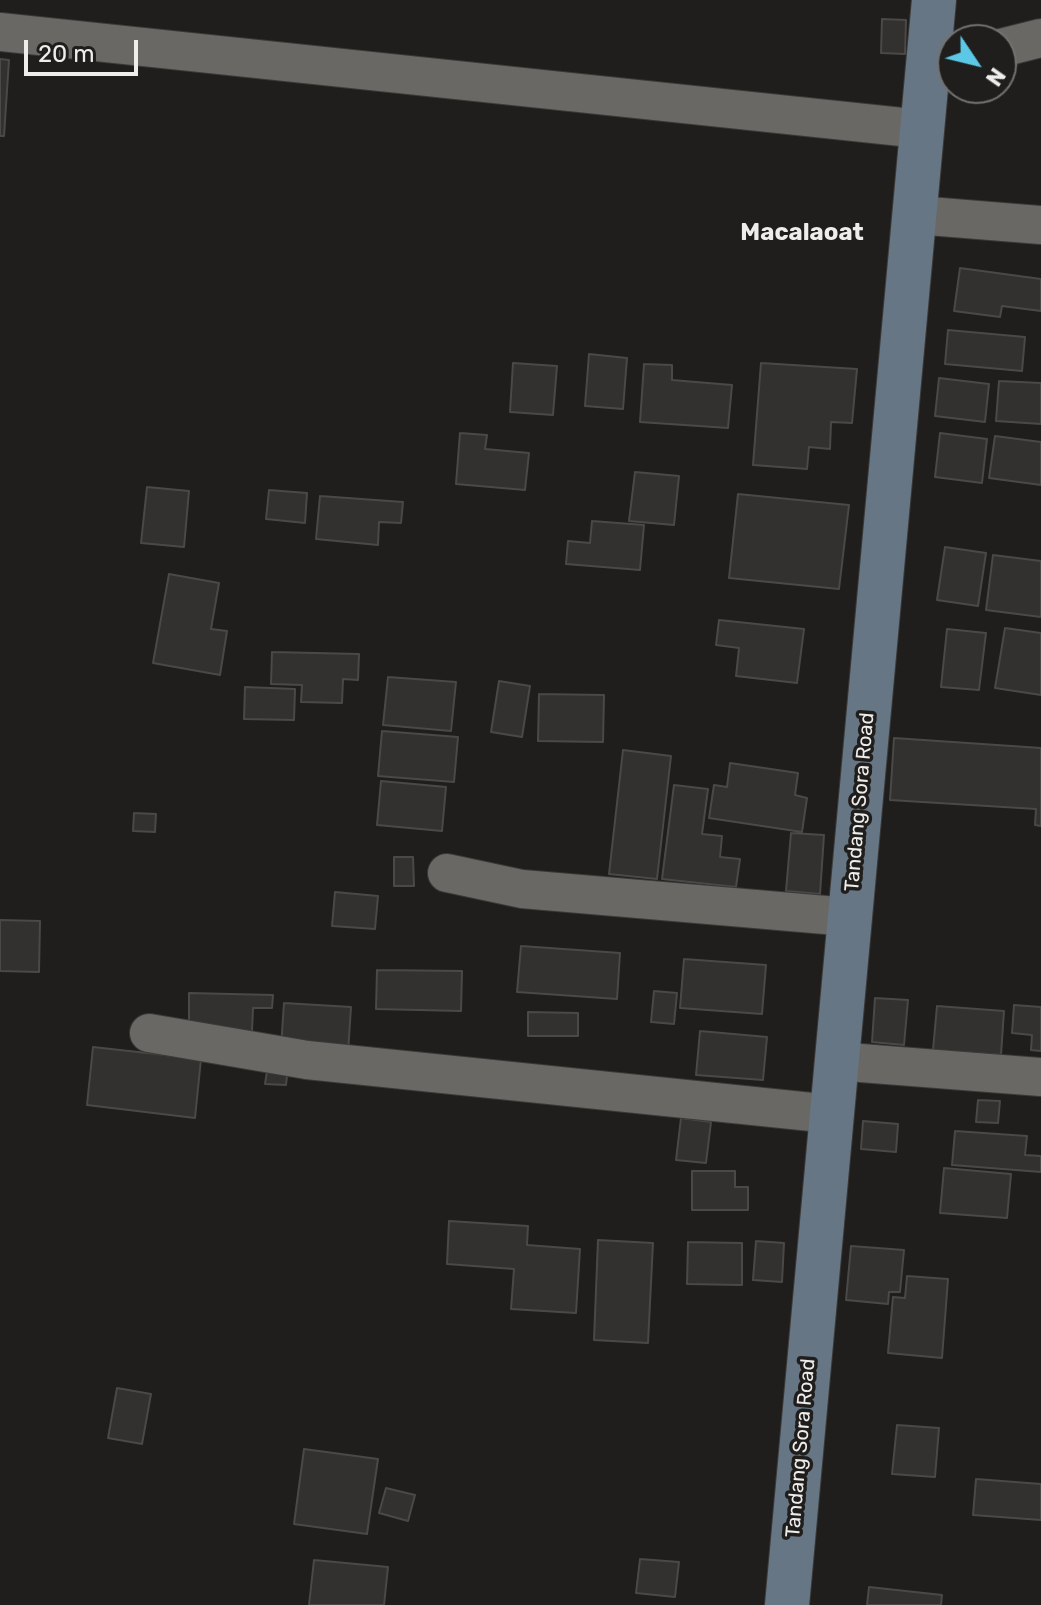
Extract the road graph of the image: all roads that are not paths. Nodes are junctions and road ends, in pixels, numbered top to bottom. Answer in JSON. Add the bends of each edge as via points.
{"nodes":[{"id":1,"x":934,"y":0,"type":"edge"},
{"id":2,"x":0,"y":32,"type":"edge"},
{"id":3,"x":937,"y":32,"type":"edge"},
{"id":4,"x":1041,"y":38,"type":"edge"},
{"id":5,"x":1017,"y":44,"type":"edge"},
{"id":6,"x":937,"y":74,"type":"edge"},
{"id":7,"x":921,"y":129,"type":"junction"},
{"id":8,"x":916,"y":215,"type":"junction"},
{"id":9,"x":1041,"y":225,"type":"edge"},
{"id":10,"x":447,"y":873,"type":"dead end"},
{"id":11,"x":849,"y":917,"type":"junction"},
{"id":12,"x":149,"y":1033,"type":"dead end"},
{"id":13,"x":835,"y":1061,"type":"junction"},
{"id":14,"x":1041,"y":1077,"type":"edge"},
{"id":15,"x":831,"y":1114,"type":"junction"},
{"id":16,"x":787,"y":1605,"type":"edge"}],
"edges":[{"from":1,"to":3,"type":"street","name":"Tandang Sora Road"},
{"from":2,"to":7,"type":"street"},
{"from":4,"to":5,"type":"street"},
{"from":6,"to":7,"type":"street","name":"Tandang Sora Road"},
{"from":7,"to":8,"type":"street","name":"Tandang Sora Road"},
{"from":8,"to":9,"type":"street"},
{"from":8,"to":11,"type":"street","name":"Tandang Sora Road"},
{"from":10,"to":11,"type":"street","via":[[522,889]]},
{"from":11,"to":13,"type":"street","name":"Tandang Sora Road"},
{"from":12,"to":15,"type":"street","via":[[307,1060]]},
{"from":13,"to":14,"type":"street"},
{"from":13,"to":15,"type":"street","name":"Tandang Sora Road"},
{"from":15,"to":16,"type":"street","name":"Tandang Sora Road"}]}
